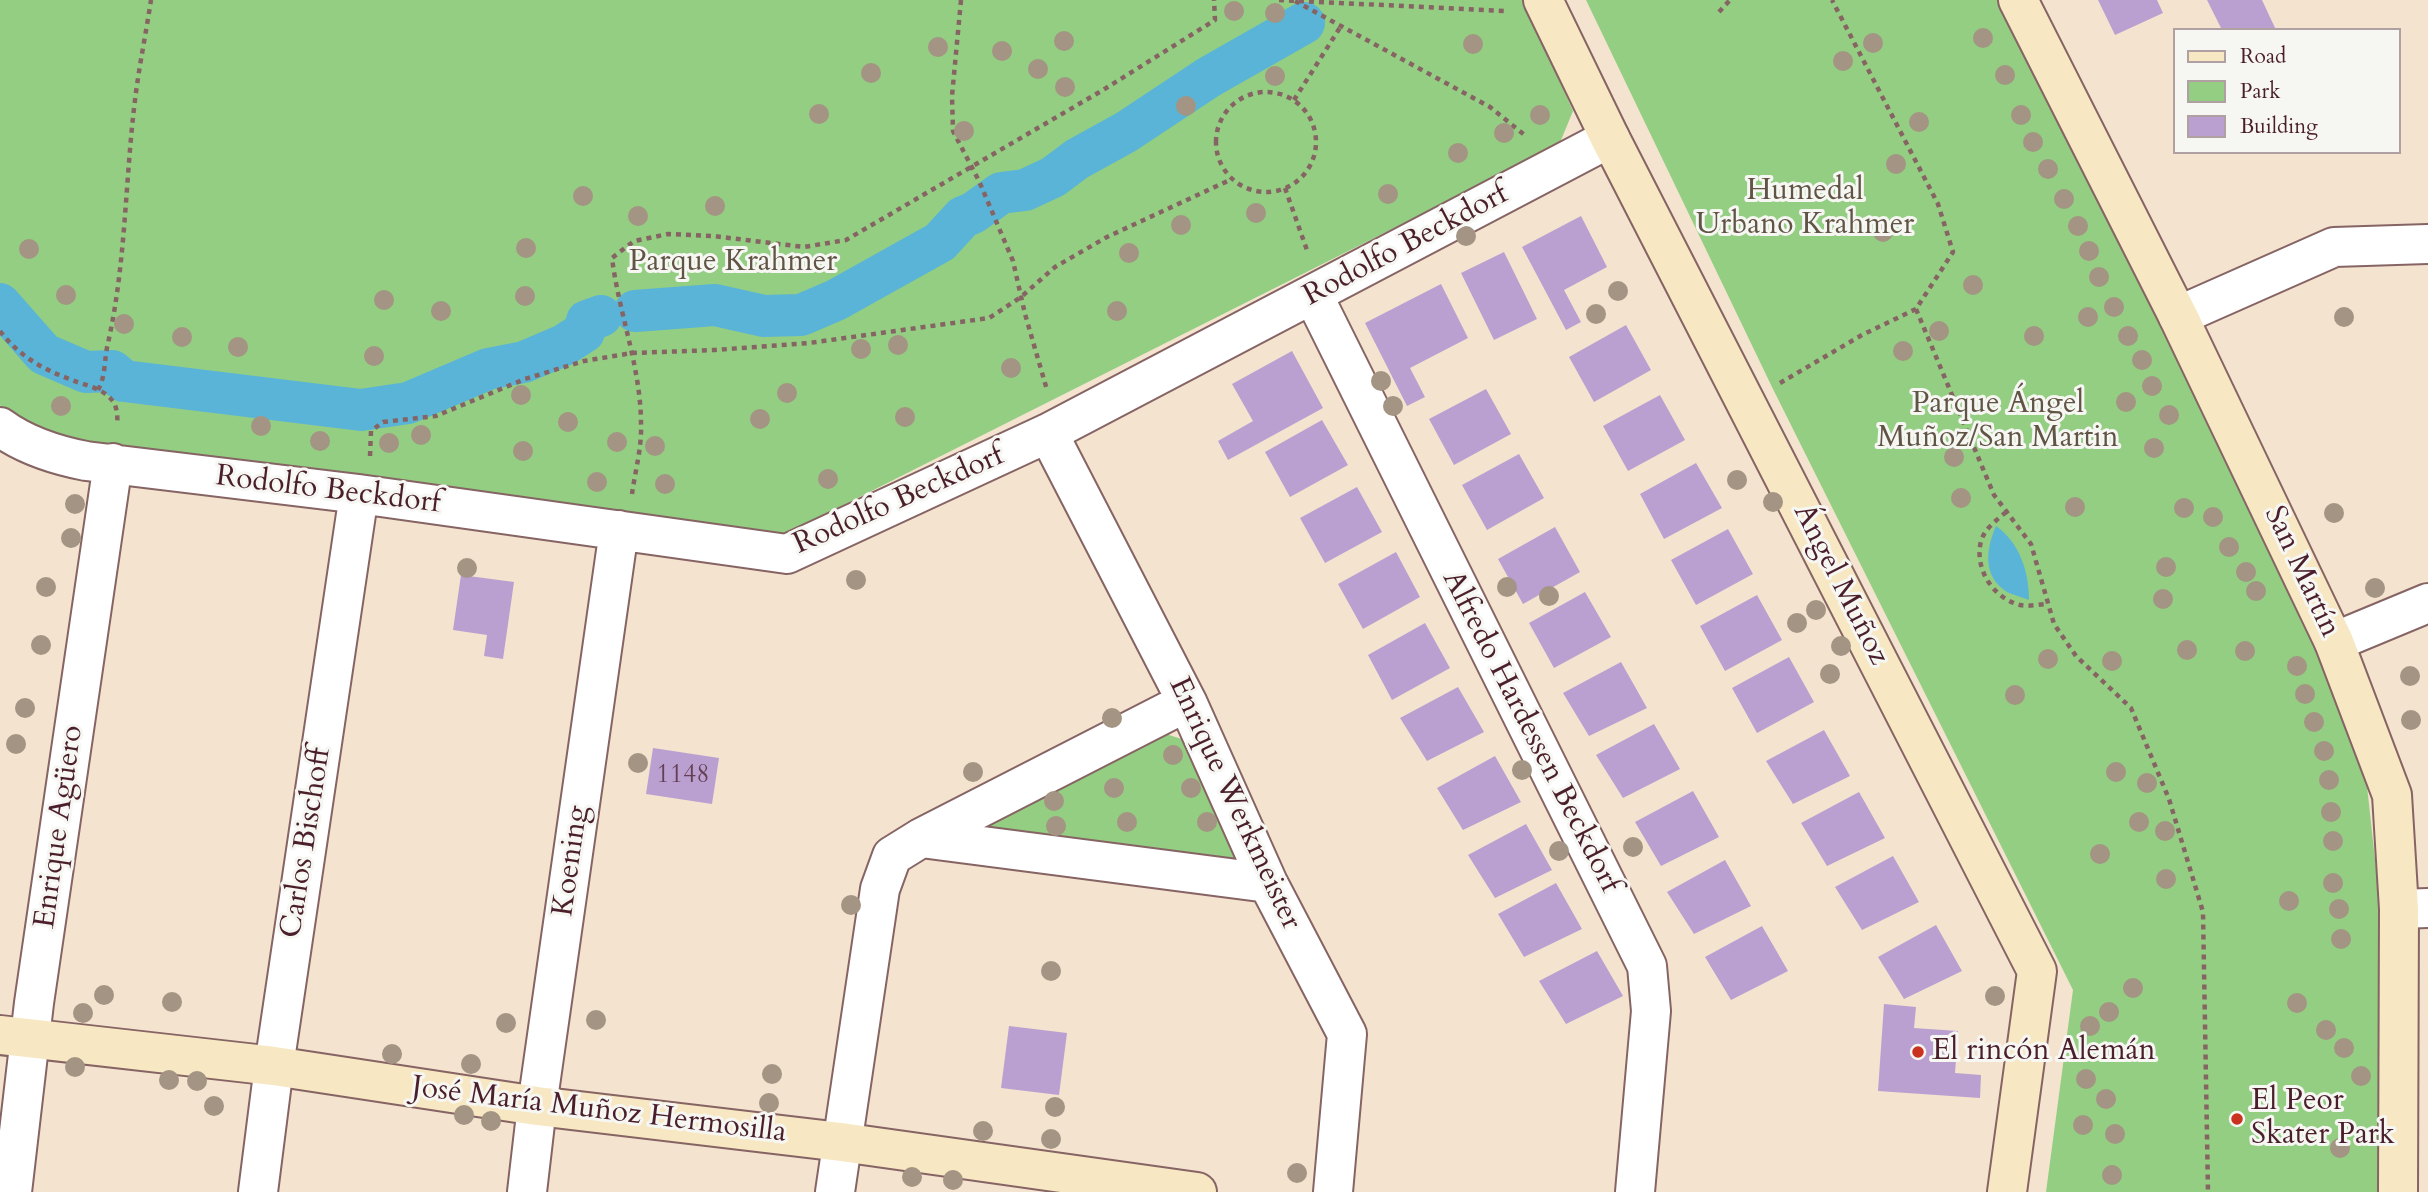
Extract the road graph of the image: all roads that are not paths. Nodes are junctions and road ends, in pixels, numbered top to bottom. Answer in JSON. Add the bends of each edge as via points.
{"nodes":[{"id":1,"x":2018,"y":0,"type":"edge"},
{"id":2,"x":1528,"y":6,"type":"edge"},
{"id":3,"x":1610,"y":138,"type":"junction"},
{"id":4,"x":2428,"y":244,"type":"edge"},
{"id":5,"x":1312,"y":296,"type":"junction"},
{"id":6,"x":2178,"y":316,"type":"junction"},
{"id":7,"x":0,"y":427,"type":"edge"},
{"id":8,"x":1048,"y":433,"type":"junction"},
{"id":9,"x":113,"y":463,"type":"junction"},
{"id":10,"x":359,"y":494,"type":"junction"},
{"id":11,"x":625,"y":517,"type":"junction"},
{"id":12,"x":2428,"y":603,"type":"edge"},
{"id":13,"x":2334,"y":642,"type":"junction"},
{"id":14,"x":1188,"y":704,"type":"junction"},
{"id":15,"x":921,"y":838,"type":"junction"},
{"id":16,"x":1268,"y":883,"type":"junction"},
{"id":17,"x":2414,"y":908,"type":"edge"},
{"id":18,"x":15,"y":1037,"type":"edge"},
{"id":19,"x":274,"y":1066,"type":"junction"},
{"id":20,"x":537,"y":1106,"type":"junction"},
{"id":21,"x":841,"y":1142,"type":"junction"},
{"id":22,"x":12,"y":1192,"type":"edge"},
{"id":23,"x":258,"y":1192,"type":"edge"},
{"id":24,"x":527,"y":1192,"type":"edge"},
{"id":25,"x":835,"y":1192,"type":"edge"},
{"id":26,"x":1197,"y":1192,"type":"edge"},
{"id":27,"x":1333,"y":1192,"type":"edge"},
{"id":28,"x":1635,"y":1192,"type":"edge"},
{"id":29,"x":2007,"y":1192,"type":"edge"},
{"id":30,"x":2398,"y":1192,"type":"edge"}],
"edges":[{"from":1,"to":6,"type":"street","name":"San Martín"},
{"from":2,"to":3,"type":"street","name":"Ángel Muñoz"},
{"from":3,"to":5,"type":"street","name":"Rodolfo Beckdorf"},
{"from":3,"to":29,"type":"street","name":"Ángel Muñoz","via":[[2037,971]]},
{"from":4,"to":6,"type":"street","via":[[2334,247]]},
{"from":5,"to":8,"type":"street","name":"Rodolfo Beckdorf"},
{"from":5,"to":28,"type":"street","name":"Alfredo Hardessen Beckdorf","via":[[1647,966],[1651,1011]]},
{"from":6,"to":13,"type":"street","name":"San Martín"},
{"from":7,"to":9,"type":"street","name":"Rodolfo Beckdorf","via":[[60,456]]},
{"from":8,"to":11,"type":"street","name":"Rodolfo Beckdorf","via":[[787,554]]},
{"from":8,"to":14,"type":"street","name":"Enrique Werkmeister"},
{"from":9,"to":10,"type":"street","name":"Rodolfo Beckdorf"},
{"from":9,"to":18,"type":"street","name":"Enrique Agüero"},
{"from":10,"to":11,"type":"street","name":"Rodolfo Beckdorf"},
{"from":10,"to":19,"type":"street","name":"Carlos Bischoff"},
{"from":11,"to":20,"type":"street","name":"Koening"},
{"from":12,"to":13,"type":"street"},
{"from":13,"to":17,"type":"street","name":"San Martín","via":[[2392,795]]},
{"from":14,"to":15,"type":"street"},
{"from":14,"to":16,"type":"street","name":"Enrique Werkmeister"},
{"from":15,"to":16,"type":"street"},
{"from":15,"to":21,"type":"street","via":[[892,856],[880,889]]},
{"from":16,"to":27,"type":"street","name":"Enrique Werkmeister","via":[[1347,1034]]},
{"from":17,"to":30,"type":"street","name":"San Martín"},
{"from":18,"to":19,"type":"street","name":"José María Muñoz Hermosilla"},
{"from":18,"to":22,"type":"street","name":"Enrique Agüero"},
{"from":19,"to":20,"type":"street","name":"José María Muñoz Hermosilla"},
{"from":19,"to":23,"type":"street","name":"Carlos Bischoff"},
{"from":20,"to":21,"type":"street","name":"José María Muñoz Hermosilla"},
{"from":20,"to":24,"type":"street","name":"Koening"},
{"from":21,"to":25,"type":"street"},
{"from":21,"to":26,"type":"street","name":"José María Muñoz Hermosilla"}]}
